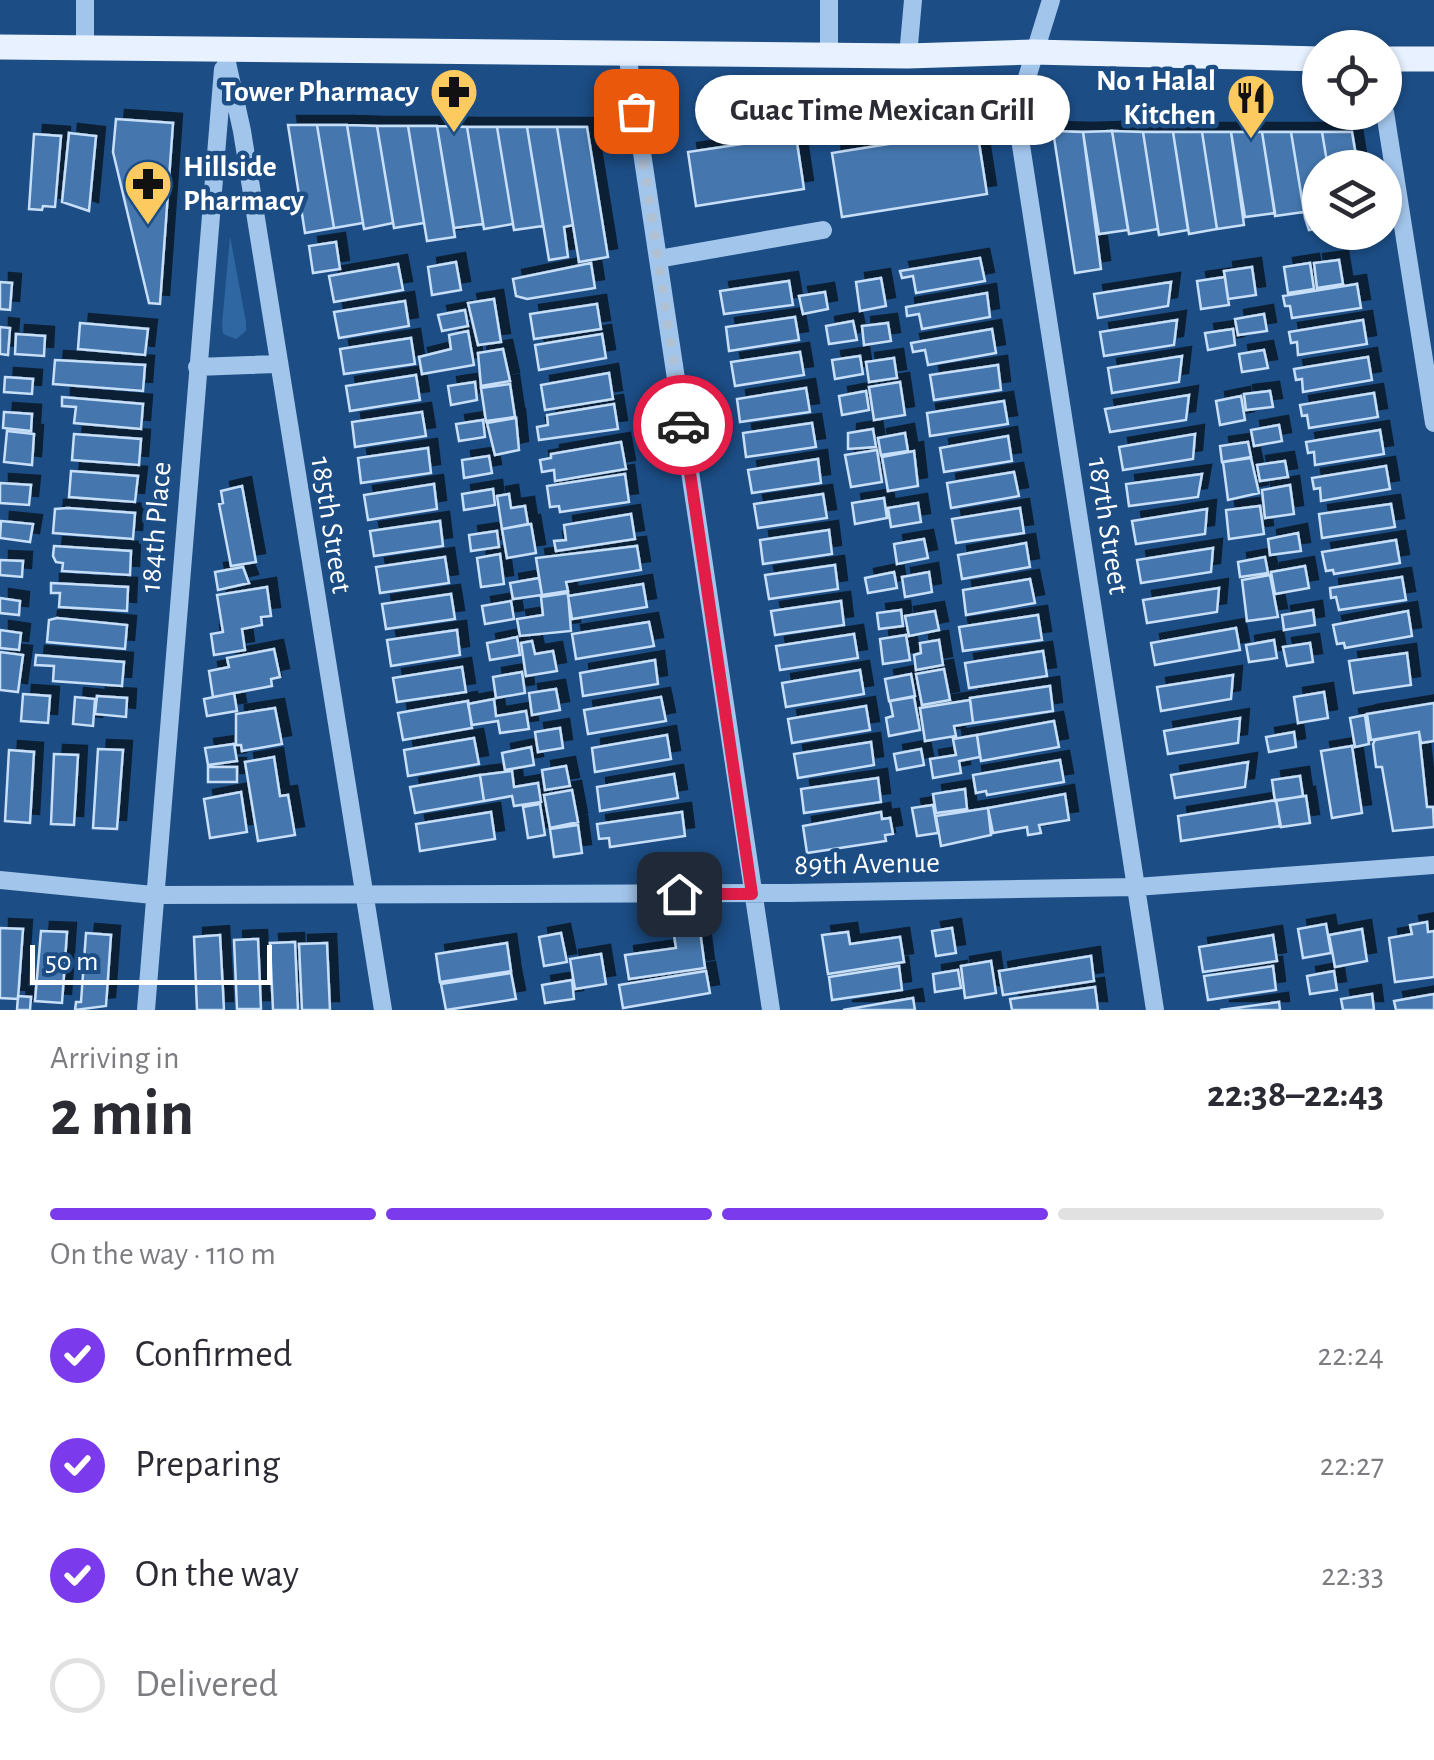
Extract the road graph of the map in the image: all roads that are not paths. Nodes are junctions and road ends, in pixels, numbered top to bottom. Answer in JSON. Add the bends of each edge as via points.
{"nodes":[{"id":1,"x":85,"y":0,"type":"edge"},
{"id":2,"x":829,"y":0,"type":"edge"},
{"id":3,"x":914,"y":0,"type":"edge"},
{"id":4,"x":1051,"y":0,"type":"edge"},
{"id":5,"x":0,"y":47,"type":"edge"},
{"id":6,"x":85,"y":48,"type":"junction"},
{"id":7,"x":224,"y":49,"type":"junction"},
{"id":8,"x":1033,"y":52,"type":"junction"},
{"id":9,"x":627,"y":53,"type":"junction"},
{"id":10,"x":829,"y":55,"type":"junction"},
{"id":11,"x":908,"y":56,"type":"junction"},
{"id":12,"x":1302,"y":59,"type":"edge"},
{"id":13,"x":1402,"y":59,"type":"edge"},
{"id":14,"x":1434,"y":59,"type":"edge"},
{"id":15,"x":1388,"y":130,"type":"edge"},
{"id":16,"x":823,"y":230,"type":"dead end"},
{"id":17,"x":658,"y":260,"type":"junction"},
{"id":18,"x":276,"y":364,"type":"junction"},
{"id":19,"x":198,"y":366,"type":"junction"},
{"id":20,"x":1434,"y":423,"type":"edge"},
{"id":21,"x":1434,"y":865,"type":"edge"},
{"id":22,"x":0,"y":880,"type":"edge"},
{"id":23,"x":1136,"y":887,"type":"junction"},
{"id":24,"x":752,"y":894,"type":"junction"},
{"id":25,"x":153,"y":895,"type":"junction"},
{"id":26,"x":365,"y":896,"type":"junction"},
{"id":27,"x":146,"y":1010,"type":"edge"},
{"id":28,"x":382,"y":1010,"type":"edge"},
{"id":29,"x":771,"y":1010,"type":"edge"},
{"id":30,"x":1155,"y":1010,"type":"edge"}],
"edges":[{"from":1,"to":6,"type":"street"},
{"from":2,"to":10,"type":"street"},
{"from":3,"to":11,"type":"street"},
{"from":4,"to":8,"type":"street","name":"187th Street"},
{"from":5,"to":6,"type":"main road"},
{"from":6,"to":7,"type":"main road"},
{"from":7,"to":9,"type":"main road"},
{"from":7,"to":18,"type":"street","name":"185th Street"},
{"from":7,"to":19,"type":"street","name":"184th Place"},
{"from":8,"to":11,"type":"main road"},
{"from":8,"to":12,"type":"main road"},
{"from":8,"to":23,"type":"street","name":"187th Street","via":[[1016,113]]},
{"from":9,"to":10,"type":"main road"},
{"from":9,"to":17,"type":"street"},
{"from":10,"to":11,"type":"main road"},
{"from":13,"to":14,"type":"main road"},
{"from":15,"to":20,"type":"street"},
{"from":16,"to":17,"type":"street"},
{"from":17,"to":24,"type":"street"},
{"from":18,"to":19,"type":"street"},
{"from":18,"to":26,"type":"street","name":"185th Street"},
{"from":19,"to":25,"type":"street","name":"184th Place"},
{"from":21,"to":23,"type":"street","name":"89th Avenue"},
{"from":22,"to":25,"type":"street","name":"89th Avenue"},
{"from":23,"to":24,"type":"street","name":"89th Avenue"},
{"from":23,"to":30,"type":"street","name":"187th Street"},
{"from":24,"to":26,"type":"street","name":"89th Avenue"},
{"from":24,"to":29,"type":"street"},
{"from":25,"to":26,"type":"street","name":"89th Avenue"},
{"from":25,"to":27,"type":"street","name":"184th Place"},
{"from":26,"to":28,"type":"street","name":"185th Street"}]}
